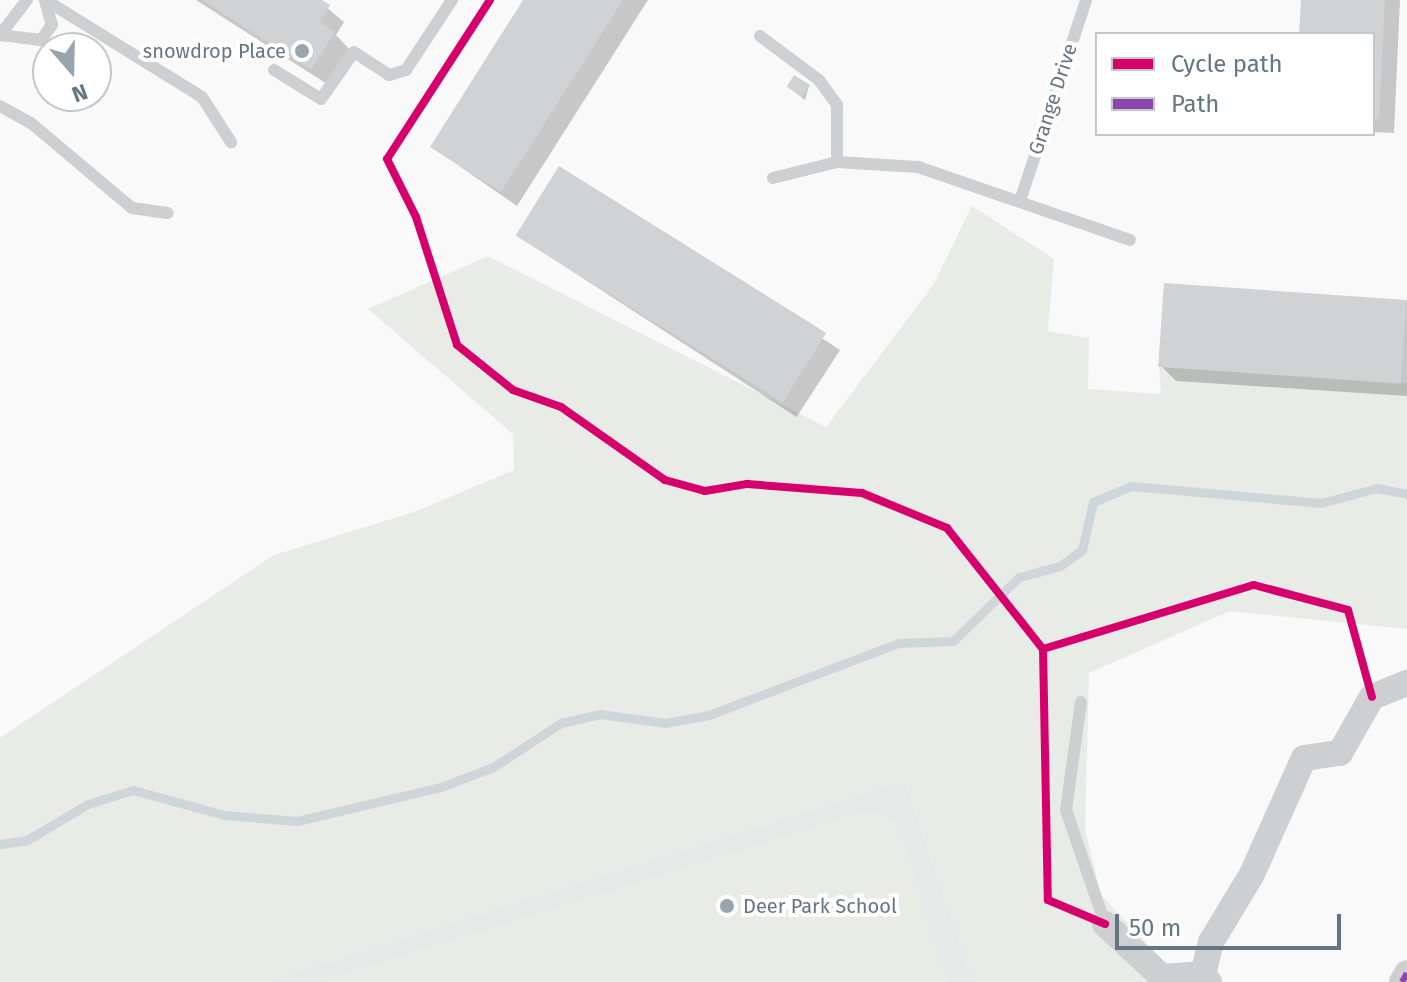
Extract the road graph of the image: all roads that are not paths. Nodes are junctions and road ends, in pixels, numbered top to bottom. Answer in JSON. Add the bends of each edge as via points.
{"nodes":[{"id":1,"x":27,"y":0,"type":"edge"},
{"id":2,"x":46,"y":0,"type":"edge"},
{"id":3,"x":452,"y":0,"type":"edge"},
{"id":4,"x":1086,"y":0,"type":"edge"},
{"id":5,"x":0,"y":35,"type":"edge"},
{"id":6,"x":760,"y":36,"type":"dead end"},
{"id":7,"x":274,"y":70,"type":"dead end"},
{"id":8,"x":0,"y":106,"type":"edge"},
{"id":9,"x":231,"y":142,"type":"dead end"},
{"id":10,"x":837,"y":162,"type":"junction"},
{"id":11,"x":773,"y":178,"type":"dead end"},
{"id":12,"x":1021,"y":198,"type":"junction"},
{"id":13,"x":168,"y":213,"type":"dead end"},
{"id":14,"x":1130,"y":240,"type":"dead end"},
{"id":15,"x":1407,"y":683,"type":"edge"},
{"id":16,"x":1081,"y":702,"type":"dead end"},
{"id":17,"x":1105,"y":924,"type":"joint"},
{"id":18,"x":1407,"y":973,"type":"edge"},
{"id":19,"x":1206,"y":978,"type":"edge"},
{"id":20,"x":1402,"y":982,"type":"edge"}],
"edges":[{"from":1,"to":5,"type":"lane"},
{"from":2,"to":5,"type":"lane","via":[[52,25],[41,40]]},
{"from":2,"to":9,"type":"lane","via":[[202,97]]},
{"from":3,"to":7,"type":"lane","via":[[406,70],[389,75],[354,52],[321,99]]},
{"from":4,"to":12,"type":"lane","name":"Grange Drive"},
{"from":6,"to":10,"type":"lane","via":[[819,80],[837,105]]},
{"from":8,"to":13,"type":"lane","via":[[31,123],[132,208]]},
{"from":10,"to":11,"type":"lane"},
{"from":10,"to":12,"type":"lane","via":[[918,167]]},
{"from":12,"to":14,"type":"lane"},
{"from":15,"to":19,"type":"street","via":[[1372,697],[1340,753],[1304,758],[1252,874],[1211,942]]},
{"from":16,"to":17,"type":"lane","via":[[1066,810]]},
{"from":17,"to":19,"type":"street","via":[[1162,977]]},
{"from":18,"to":20,"type":"street"}]}
